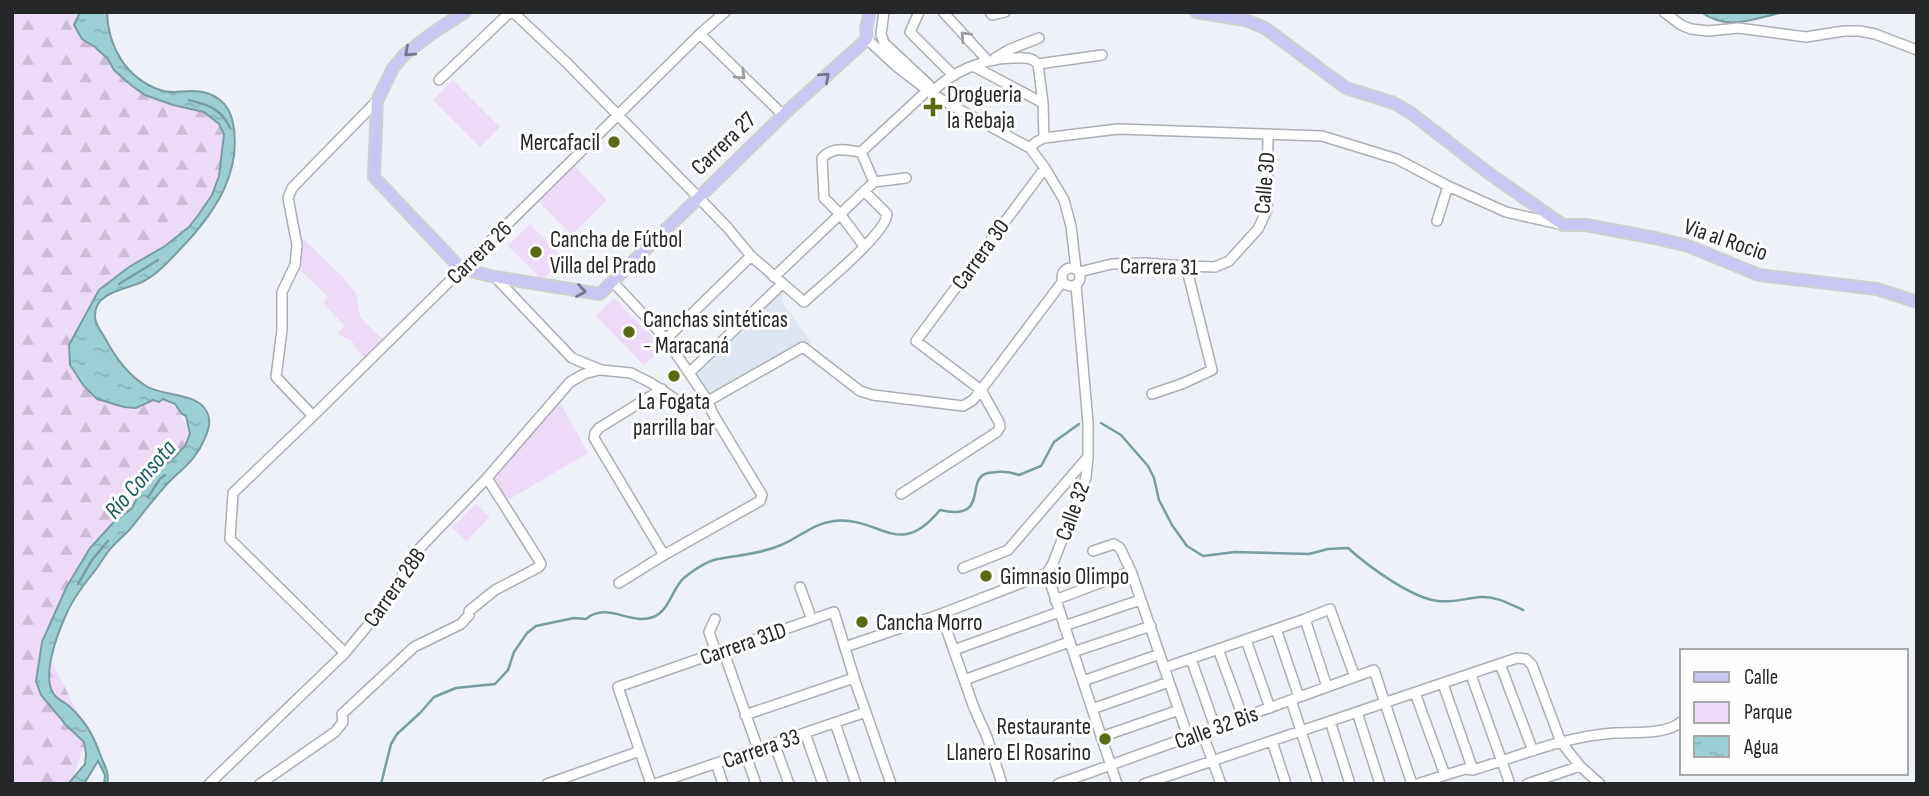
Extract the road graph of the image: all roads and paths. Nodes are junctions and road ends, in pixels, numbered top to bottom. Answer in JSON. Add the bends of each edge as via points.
{"nodes":[{"id":1,"x":465,"y":12,"type":"edge"},
{"id":2,"x":724,"y":12,"type":"edge"},
{"id":3,"x":870,"y":12,"type":"edge"},
{"id":4,"x":884,"y":12,"type":"edge"},
{"id":5,"x":919,"y":12,"type":"edge"},
{"id":6,"x":943,"y":12,"type":"edge"},
{"id":7,"x":990,"y":12,"type":"edge"},
{"id":8,"x":1005,"y":12,"type":"edge"},
{"id":9,"x":1196,"y":12,"type":"edge"},
{"id":10,"x":1664,"y":12,"type":"edge"},
{"id":11,"x":700,"y":34,"type":"junction"},
{"id":12,"x":1039,"y":38,"type":"dead end"},
{"id":13,"x":867,"y":39,"type":"junction"},
{"id":14,"x":1917,"y":50,"type":"edge"},
{"id":15,"x":1102,"y":55,"type":"dead end"},
{"id":16,"x":991,"y":60,"type":"junction"},
{"id":17,"x":1038,"y":64,"type":"junction"},
{"id":18,"x":973,"y":66,"type":"junction"},
{"id":19,"x":953,"y":75,"type":"junction"},
{"id":20,"x":439,"y":80,"type":"dead end"},
{"id":21,"x":931,"y":91,"type":"junction"},
{"id":22,"x":377,"y":101,"type":"junction"},
{"id":23,"x":1043,"y":103,"type":"junction"},
{"id":24,"x":783,"y":115,"type":"junction"},
{"id":25,"x":617,"y":116,"type":"junction"},
{"id":26,"x":1268,"y":135,"type":"junction"},
{"id":27,"x":1044,"y":138,"type":"junction"},
{"id":28,"x":1030,"y":148,"type":"junction"},
{"id":29,"x":860,"y":152,"type":"junction"},
{"id":30,"x":1045,"y":168,"type":"junction"},
{"id":31,"x":906,"y":178,"type":"dead end"},
{"id":32,"x":874,"y":182,"type":"junction"},
{"id":33,"x":1448,"y":186,"type":"junction"},
{"id":34,"x":864,"y":191,"type":"junction"},
{"id":35,"x":698,"y":197,"type":"junction"},
{"id":36,"x":840,"y":214,"type":"junction"},
{"id":37,"x":1437,"y":221,"type":"dead end"},
{"id":38,"x":1563,"y":225,"type":"junction"},
{"id":39,"x":864,"y":246,"type":"junction"},
{"id":40,"x":751,"y":256,"type":"junction"},
{"id":41,"x":1229,"y":261,"type":"joint"},
{"id":42,"x":1186,"y":267,"type":"junction"},
{"id":43,"x":461,"y":269,"type":"junction"},
{"id":44,"x":1078,"y":271,"type":"junction"},
{"id":45,"x":495,"y":277,"type":"junction"},
{"id":46,"x":774,"y":277,"type":"junction"},
{"id":47,"x":613,"y":282,"type":"junction"},
{"id":48,"x":782,"y":284,"type":"junction"},
{"id":49,"x":1069,"y":284,"type":"junction"},
{"id":50,"x":1917,"y":302,"type":"edge"},
{"id":51,"x":666,"y":339,"type":"junction"},
{"id":52,"x":572,"y":358,"type":"junction"},
{"id":53,"x":601,"y":370,"type":"junction"},
{"id":54,"x":689,"y":373,"type":"junction"},
{"id":55,"x":570,"y":382,"type":"junction"},
{"id":56,"x":662,"y":389,"type":"junction"},
{"id":57,"x":981,"y":390,"type":"junction"},
{"id":58,"x":1152,"y":394,"type":"dead end"},
{"id":59,"x":708,"y":401,"type":"junction"},
{"id":60,"x":313,"y":416,"type":"junction"},
{"id":61,"x":1088,"y":457,"type":"junction"},
{"id":62,"x":487,"y":478,"type":"junction"},
{"id":63,"x":901,"y":494,"type":"dead end"},
{"id":64,"x":1093,"y":551,"type":"dead end"},
{"id":65,"x":664,"y":555,"type":"junction"},
{"id":66,"x":963,"y":568,"type":"dead end"},
{"id":67,"x":1131,"y":571,"type":"junction"},
{"id":68,"x":1047,"y":573,"type":"junction"},
{"id":69,"x":619,"y":583,"type":"dead end"},
{"id":70,"x":800,"y":587,"type":"dead end"},
{"id":71,"x":1055,"y":600,"type":"junction"},
{"id":72,"x":1140,"y":600,"type":"junction"},
{"id":73,"x":1059,"y":612,"type":"junction"},
{"id":74,"x":941,"y":614,"type":"junction"},
{"id":75,"x":715,"y":619,"type":"dead end"},
{"id":76,"x":812,"y":620,"type":"junction"},
{"id":77,"x":1305,"y":620,"type":"junction"},
{"id":78,"x":1064,"y":626,"type":"junction"},
{"id":79,"x":1151,"y":626,"type":"junction"},
{"id":80,"x":1276,"y":629,"type":"junction"},
{"id":81,"x":1246,"y":640,"type":"junction"},
{"id":82,"x":1069,"y":642,"type":"junction"},
{"id":83,"x":845,"y":647,"type":"junction"},
{"id":84,"x":1218,"y":649,"type":"junction"},
{"id":85,"x":954,"y":650,"type":"junction"},
{"id":86,"x":720,"y":651,"type":"junction"},
{"id":87,"x":1073,"y":652,"type":"junction"},
{"id":88,"x":345,"y":653,"type":"junction"},
{"id":89,"x":1160,"y":654,"type":"junction"},
{"id":90,"x":1191,"y":659,"type":"junction"},
{"id":91,"x":1500,"y":664,"type":"junction"},
{"id":92,"x":1164,"y":668,"type":"junction"},
{"id":93,"x":1471,"y":675,"type":"junction"},
{"id":94,"x":1355,"y":677,"type":"junction"},
{"id":95,"x":854,"y":678,"type":"junction"},
{"id":96,"x":964,"y":680,"type":"junction"},
{"id":97,"x":1083,"y":681,"type":"junction"},
{"id":98,"x":1169,"y":682,"type":"junction"},
{"id":99,"x":1443,"y":684,"type":"junction"},
{"id":100,"x":1327,"y":687,"type":"junction"},
{"id":101,"x":1415,"y":693,"type":"junction"},
{"id":102,"x":1295,"y":699,"type":"junction"},
{"id":103,"x":1386,"y":702,"type":"junction"},
{"id":104,"x":1269,"y":708,"type":"junction"},
{"id":105,"x":1092,"y":709,"type":"junction"},
{"id":106,"x":1179,"y":710,"type":"junction"},
{"id":107,"x":866,"y":712,"type":"junction"},
{"id":108,"x":1357,"y":712,"type":"junction"},
{"id":109,"x":746,"y":715,"type":"junction"},
{"id":110,"x":1243,"y":717,"type":"junction"},
{"id":111,"x":1330,"y":721,"type":"junction"},
{"id":112,"x":835,"y":723,"type":"junction"},
{"id":113,"x":1680,"y":723,"type":"edge"},
{"id":114,"x":1215,"y":727,"type":"junction"},
{"id":115,"x":1301,"y":731,"type":"junction"},
{"id":116,"x":1202,"y":732,"type":"junction"},
{"id":117,"x":805,"y":733,"type":"junction"},
{"id":118,"x":1101,"y":737,"type":"junction"},
{"id":119,"x":1188,"y":737,"type":"junction"},
{"id":120,"x":1272,"y":741,"type":"junction"},
{"id":121,"x":1561,"y":742,"type":"junction"},
{"id":122,"x":774,"y":743,"type":"junction"},
{"id":123,"x":758,"y":749,"type":"junction"},
{"id":124,"x":640,"y":751,"type":"junction"},
{"id":125,"x":1533,"y":751,"type":"junction"},
{"id":126,"x":745,"y":753,"type":"junction"},
{"id":127,"x":1213,"y":761,"type":"junction"},
{"id":128,"x":1503,"y":761,"type":"junction"},
{"id":129,"x":716,"y":763,"type":"junction"},
{"id":130,"x":1110,"y":764,"type":"junction"},
{"id":131,"x":1580,"y":766,"type":"junction"},
{"id":132,"x":1473,"y":771,"type":"junction"},
{"id":133,"x":1180,"y":772,"type":"junction"},
{"id":134,"x":1445,"y":775,"type":"junction"},
{"id":135,"x":686,"y":779,"type":"edge"},
{"id":136,"x":1156,"y":782,"type":"edge"},
{"id":137,"x":209,"y":784,"type":"edge"},
{"id":138,"x":260,"y":784,"type":"edge"},
{"id":139,"x":547,"y":784,"type":"edge"},
{"id":140,"x":653,"y":784,"type":"edge"},
{"id":141,"x":723,"y":784,"type":"edge"},
{"id":142,"x":756,"y":784,"type":"edge"},
{"id":143,"x":789,"y":784,"type":"edge"},
{"id":144,"x":823,"y":784,"type":"edge"},
{"id":145,"x":856,"y":784,"type":"edge"},
{"id":146,"x":891,"y":784,"type":"edge"},
{"id":147,"x":1002,"y":784,"type":"edge"},
{"id":148,"x":1058,"y":784,"type":"edge"},
{"id":149,"x":1117,"y":784,"type":"edge"},
{"id":150,"x":1144,"y":784,"type":"edge"},
{"id":151,"x":1185,"y":784,"type":"edge"},
{"id":152,"x":1221,"y":784,"type":"edge"},
{"id":153,"x":1286,"y":784,"type":"edge"},
{"id":154,"x":1318,"y":784,"type":"edge"},
{"id":155,"x":1350,"y":784,"type":"edge"},
{"id":156,"x":1380,"y":784,"type":"edge"},
{"id":157,"x":1415,"y":784,"type":"edge"},
{"id":158,"x":1510,"y":784,"type":"edge"},
{"id":159,"x":1527,"y":784,"type":"edge"},
{"id":160,"x":1600,"y":784,"type":"edge"}],
"edges":[{"from":1,"to":22,"type":"main road","one_way":true,"via":[[405,54]]},
{"from":2,"to":11,"type":"street","name":"Carrera 26"},
{"from":3,"to":13,"type":"main road"},
{"from":4,"to":21,"type":"street","via":[[884,43]]},
{"from":5,"to":19,"type":"street","via":[[911,32]]},
{"from":16,"to":6,"type":"street","one_way":true},
{"from":7,"to":8,"type":"street"},
{"from":9,"to":38,"type":"main road","via":[[1265,28],[1346,88],[1411,113]]},
{"from":10,"to":14,"type":"street","via":[[1691,29],[1738,27],[1806,37],[1860,31]]},
{"from":11,"to":24,"type":"street","one_way":true},
{"from":11,"to":25,"type":"street","name":"Carrera 26"},
{"from":12,"to":16,"type":"street"},
{"from":13,"to":21,"type":"street"},
{"from":24,"to":13,"type":"main road","name":"Carrera 27","one_way":true},
{"from":15,"to":17,"type":"street"},
{"from":16,"to":17,"type":"street","via":[[1027,57]]},
{"from":16,"to":18,"type":"street"},
{"from":17,"to":23,"type":"street"},
{"from":18,"to":19,"type":"street"},
{"from":18,"to":23,"type":"street"},
{"from":19,"to":21,"type":"street"},
{"from":20,"to":25,"type":"street","via":[[509,13],[515,14]]},
{"from":21,"to":28,"type":"street"},
{"from":21,"to":29,"type":"street"},
{"from":22,"to":43,"type":"main road","via":[[374,177]]},
{"from":22,"to":60,"type":"street","via":[[292,188],[288,198],[297,245],[295,265],[282,292],[275,377]]},
{"from":23,"to":27,"type":"street"},
{"from":24,"to":35,"type":"main road","name":"Carrera 27"},
{"from":25,"to":35,"type":"street"},
{"from":25,"to":43,"type":"street","name":"Carrera 26"},
{"from":26,"to":27,"type":"street","via":[[1118,129]]},
{"from":26,"to":33,"type":"street","via":[[1322,136],[1397,159]]},
{"from":26,"to":41,"type":"street","name":"Calle 3D","via":[[1267,210],[1258,229]]},
{"from":27,"to":28,"type":"street"},
{"from":28,"to":30,"type":"street"},
{"from":29,"to":32,"type":"street"},
{"from":29,"to":36,"type":"street","via":[[838,148],[822,158],[824,198]]},
{"from":30,"to":44,"type":"street","via":[[1065,200]]},
{"from":30,"to":57,"type":"street","name":"Carrera 30","via":[[916,341]]},
{"from":31,"to":32,"type":"street"},
{"from":32,"to":34,"type":"street"},
{"from":33,"to":37,"type":"street"},
{"from":33,"to":38,"type":"street","via":[[1506,212]]},
{"from":34,"to":36,"type":"street"},
{"from":34,"to":39,"type":"street","via":[[887,214],[887,221]]},
{"from":35,"to":40,"type":"street"},
{"from":35,"to":47,"type":"main road","name":"Carrera 27"},
{"from":36,"to":39,"type":"street"},
{"from":36,"to":46,"type":"street"},
{"from":38,"to":50,"type":"main road","name":"Via al Rocio","via":[[1586,225],[1688,246],[1759,275],[1877,289]]},
{"from":39,"to":48,"type":"street","via":[[804,302]]},
{"from":40,"to":46,"type":"street"},
{"from":40,"to":51,"type":"street"},
{"from":41,"to":42,"type":"street","name":"Carrera 31","via":[[1215,267]]},
{"from":42,"to":44,"type":"street","name":"Carrera 31","via":[[1112,264]]},
{"from":42,"to":58,"type":"street","via":[[1212,370]]},
{"from":43,"to":45,"type":"main road"},
{"from":43,"to":60,"type":"street","name":"Carrera 26"},
{"from":44,"to":49,"type":"street","via":[[1080,281]]},
{"from":44,"to":49,"type":"street","via":[[1063,274]]},
{"from":45,"to":47,"type":"main road","one_way":true,"via":[[600,295]]},
{"from":45,"to":52,"type":"street"},
{"from":46,"to":48,"type":"street"},
{"from":47,"to":51,"type":"street"},
{"from":48,"to":54,"type":"street"},
{"from":49,"to":57,"type":"street","via":[[1051,296]]},
{"from":49,"to":61,"type":"street","name":"Calle 32","via":[[1079,308]]},
{"from":51,"to":54,"type":"street"},
{"from":52,"to":53,"type":"street"},
{"from":52,"to":55,"type":"street"},
{"from":53,"to":55,"type":"street","name":"Carrera 28B"},
{"from":53,"to":56,"type":"street","via":[[631,373]]},
{"from":54,"to":59,"type":"street"},
{"from":55,"to":62,"type":"street","name":"Carrera 28B"},
{"from":56,"to":59,"type":"street","via":[[688,404]]},
{"from":56,"to":65,"type":"street","via":[[599,428],[594,438]]},
{"from":57,"to":59,"type":"street","via":[[963,405],[873,395],[860,391],[803,347]]},
{"from":57,"to":63,"type":"street","via":[[999,422],[997,432]]},
{"from":59,"to":65,"type":"street","via":[[762,498]]},
{"from":60,"to":88,"type":"street","name":"Carrera 26","via":[[233,493],[230,539]]},
{"from":61,"to":66,"type":"street","via":[[1008,550]]},
{"from":61,"to":68,"type":"street","name":"Calle 32","via":[[1086,477]]},
{"from":62,"to":88,"type":"street","name":"Carrera 28B","via":[[419,549],[383,607]]},
{"from":62,"to":138,"type":"street","via":[[539,567],[495,590],[469,611],[461,624],[414,647],[342,714],[343,722],[335,732]]},
{"from":64,"to":67,"type":"street","via":[[1114,544]]},
{"from":65,"to":69,"type":"street"},
{"from":67,"to":71,"type":"street"},
{"from":67,"to":72,"type":"street"},
{"from":68,"to":71,"type":"street"},
{"from":68,"to":74,"type":"street"},
{"from":70,"to":76,"type":"street"},
{"from":71,"to":73,"type":"street"},
{"from":72,"to":78,"type":"street"},
{"from":72,"to":79,"type":"street"},
{"from":73,"to":78,"type":"street"},
{"from":73,"to":85,"type":"street"},
{"from":74,"to":83,"type":"street"},
{"from":74,"to":85,"type":"street"},
{"from":75,"to":86,"type":"street","via":[[709,632]]},
{"from":76,"to":83,"type":"street","name":"Carrera 31D","via":[[834,612]]},
{"from":76,"to":86,"type":"street","name":"Carrera 31D"},
{"from":77,"to":80,"type":"street"},
{"from":77,"to":94,"type":"street","via":[[1330,609]]},
{"from":77,"to":100,"type":"street"},
{"from":78,"to":82,"type":"street"},
{"from":79,"to":87,"type":"street"},
{"from":79,"to":89,"type":"street"},
{"from":80,"to":81,"type":"street"},
{"from":80,"to":102,"type":"street"},
{"from":81,"to":84,"type":"street"},
{"from":81,"to":104,"type":"street"},
{"from":82,"to":87,"type":"street"},
{"from":82,"to":96,"type":"street"},
{"from":83,"to":95,"type":"street"},
{"from":84,"to":90,"type":"street"},
{"from":84,"to":110,"type":"street"},
{"from":85,"to":96,"type":"street"},
{"from":86,"to":109,"type":"street"},
{"from":86,"to":124,"type":"street","name":"Carrera 31D","via":[[618,687]]},
{"from":87,"to":97,"type":"street"},
{"from":88,"to":137,"type":"street","name":"Carrera 28B"},
{"from":89,"to":92,"type":"street"},
{"from":89,"to":97,"type":"street"},
{"from":90,"to":92,"type":"street"},
{"from":90,"to":114,"type":"street"},
{"from":91,"to":93,"type":"street"},
{"from":91,"to":121,"type":"street","via":[[1517,658],[1532,665]]},
{"from":91,"to":125,"type":"street"},
{"from":92,"to":98,"type":"street"},
{"from":93,"to":99,"type":"street"},
{"from":93,"to":128,"type":"street"},
{"from":94,"to":100,"type":"street","name":"Calle 32 Bis"},
{"from":94,"to":103,"type":"street","name":"Calle 32 Bis","via":[[1374,670]]},
{"from":95,"to":107,"type":"street"},
{"from":95,"to":109,"type":"street"},
{"from":96,"to":147,"type":"street"},
{"from":97,"to":105,"type":"street"},
{"from":98,"to":105,"type":"street"},
{"from":98,"to":106,"type":"street"},
{"from":99,"to":101,"type":"street"},
{"from":99,"to":132,"type":"street"},
{"from":100,"to":102,"type":"street","name":"Calle 32 Bis"},
{"from":101,"to":103,"type":"street"},
{"from":101,"to":134,"type":"street"},
{"from":102,"to":104,"type":"street","name":"Calle 32 Bis"},
{"from":102,"to":115,"type":"street"},
{"from":103,"to":108,"type":"street"},
{"from":103,"to":157,"type":"street"},
{"from":104,"to":110,"type":"street","name":"Calle 32 Bis"},
{"from":105,"to":118,"type":"street"},
{"from":106,"to":118,"type":"street"},
{"from":106,"to":119,"type":"street"},
{"from":107,"to":112,"type":"street","name":"Carrera 33"},
{"from":107,"to":146,"type":"street"},
{"from":108,"to":111,"type":"street"},
{"from":108,"to":156,"type":"street"},
{"from":109,"to":123,"type":"street"},
{"from":110,"to":114,"type":"street","name":"Calle 32 Bis"},
{"from":111,"to":115,"type":"street"},
{"from":111,"to":155,"type":"street"},
{"from":112,"to":117,"type":"street","name":"Carrera 33"},
{"from":112,"to":145,"type":"street"},
{"from":113,"to":121,"type":"street","via":[[1673,729]]},
{"from":114,"to":116,"type":"street","name":"Calle 32 Bis"},
{"from":115,"to":120,"type":"street"},
{"from":115,"to":154,"type":"street"},
{"from":116,"to":119,"type":"street","name":"Calle 32 Bis"},
{"from":116,"to":127,"type":"street"},
{"from":117,"to":122,"type":"street","name":"Carrera 33"},
{"from":117,"to":144,"type":"street"},
{"from":118,"to":130,"type":"street"},
{"from":119,"to":130,"type":"street","name":"Calle 32 Bis"},
{"from":120,"to":127,"type":"street"},
{"from":120,"to":153,"type":"street"},
{"from":121,"to":125,"type":"street"},
{"from":121,"to":131,"type":"street"},
{"from":122,"to":123,"type":"street","name":"Carrera 33"},
{"from":122,"to":143,"type":"street"},
{"from":123,"to":126,"type":"street","name":"Carrera 33"},
{"from":124,"to":139,"type":"street"},
{"from":124,"to":140,"type":"street"},
{"from":125,"to":128,"type":"street"},
{"from":126,"to":129,"type":"street","name":"Carrera 33"},
{"from":126,"to":142,"type":"street"},
{"from":127,"to":133,"type":"street"},
{"from":127,"to":152,"type":"street"},
{"from":128,"to":132,"type":"street"},
{"from":128,"to":158,"type":"street"},
{"from":129,"to":135,"type":"street","name":"Carrera 33"},
{"from":129,"to":141,"type":"street"},
{"from":130,"to":148,"type":"street","name":"Calle 32 Bis"},
{"from":130,"to":149,"type":"street"},
{"from":131,"to":159,"type":"street"},
{"from":131,"to":160,"type":"street"},
{"from":132,"to":134,"type":"street"},
{"from":133,"to":136,"type":"street"},
{"from":133,"to":151,"type":"street"},
{"from":134,"to":157,"type":"street"},
{"from":135,"to":140,"type":"street","name":"Carrera 33"},
{"from":136,"to":150,"type":"street"}]}
